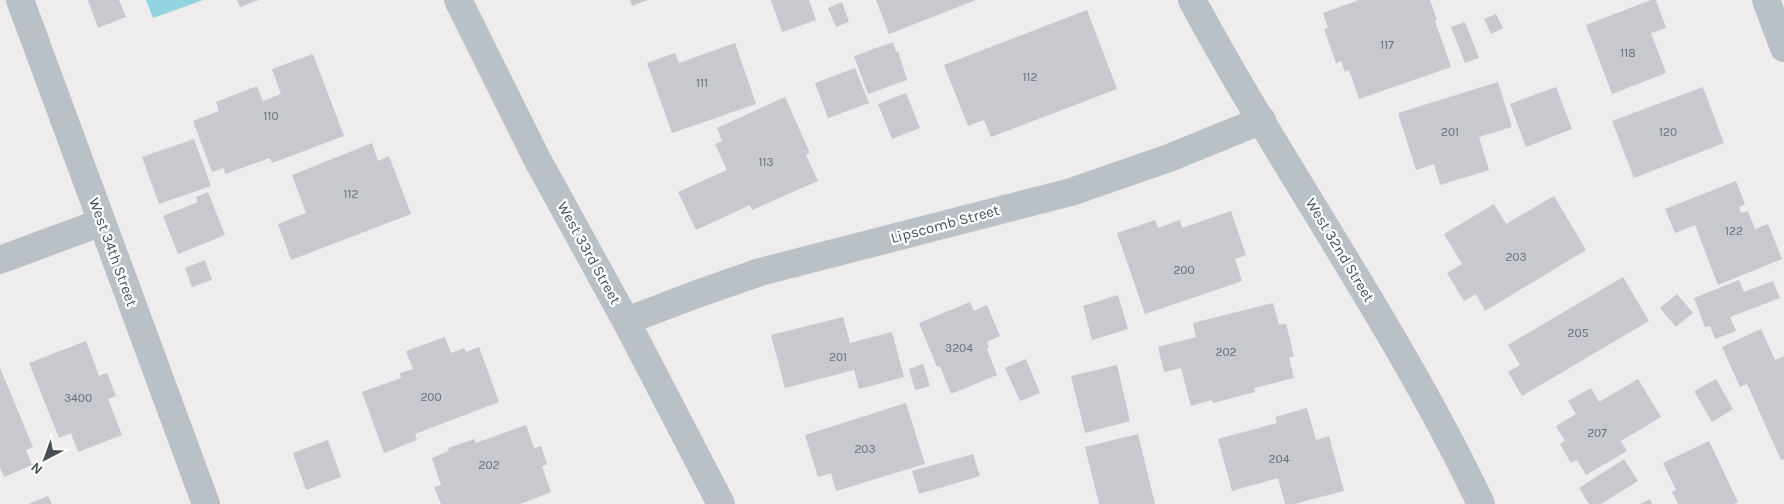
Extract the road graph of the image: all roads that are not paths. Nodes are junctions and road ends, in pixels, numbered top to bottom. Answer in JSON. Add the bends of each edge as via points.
{"nodes":[{"id":1,"x":20,"y":0,"type":"edge"},
{"id":2,"x":458,"y":0,"type":"edge"},
{"id":3,"x":1192,"y":0,"type":"edge"},
{"id":4,"x":1766,"y":0,"type":"edge"},
{"id":5,"x":1784,"y":48,"type":"edge"},
{"id":6,"x":1262,"y":120,"type":"junction"},
{"id":7,"x":102,"y":222,"type":"junction"},
{"id":8,"x":0,"y":260,"type":"edge"},
{"id":9,"x":626,"y":321,"type":"junction"},
{"id":10,"x":206,"y":504,"type":"edge"},
{"id":11,"x":721,"y":504,"type":"edge"},
{"id":12,"x":1481,"y":504,"type":"edge"}],
"edges":[{"from":1,"to":7,"type":"street","name":"West 34th Street"},
{"from":2,"to":9,"type":"street","name":"West 33rd Street","via":[[537,159]]},
{"from":3,"to":6,"type":"street","name":"West 32nd Street"},
{"from":4,"to":5,"type":"street"},
{"from":6,"to":9,"type":"street","name":"Lipscomb Street","via":[[1169,158],[1071,192],[760,272]]},
{"from":6,"to":12,"type":"street","name":"West 32nd Street","via":[[1383,321]]},
{"from":7,"to":8,"type":"street"},
{"from":7,"to":10,"type":"street","name":"West 34th Street"},
{"from":9,"to":11,"type":"street","name":"West 33rd Street"}]}
